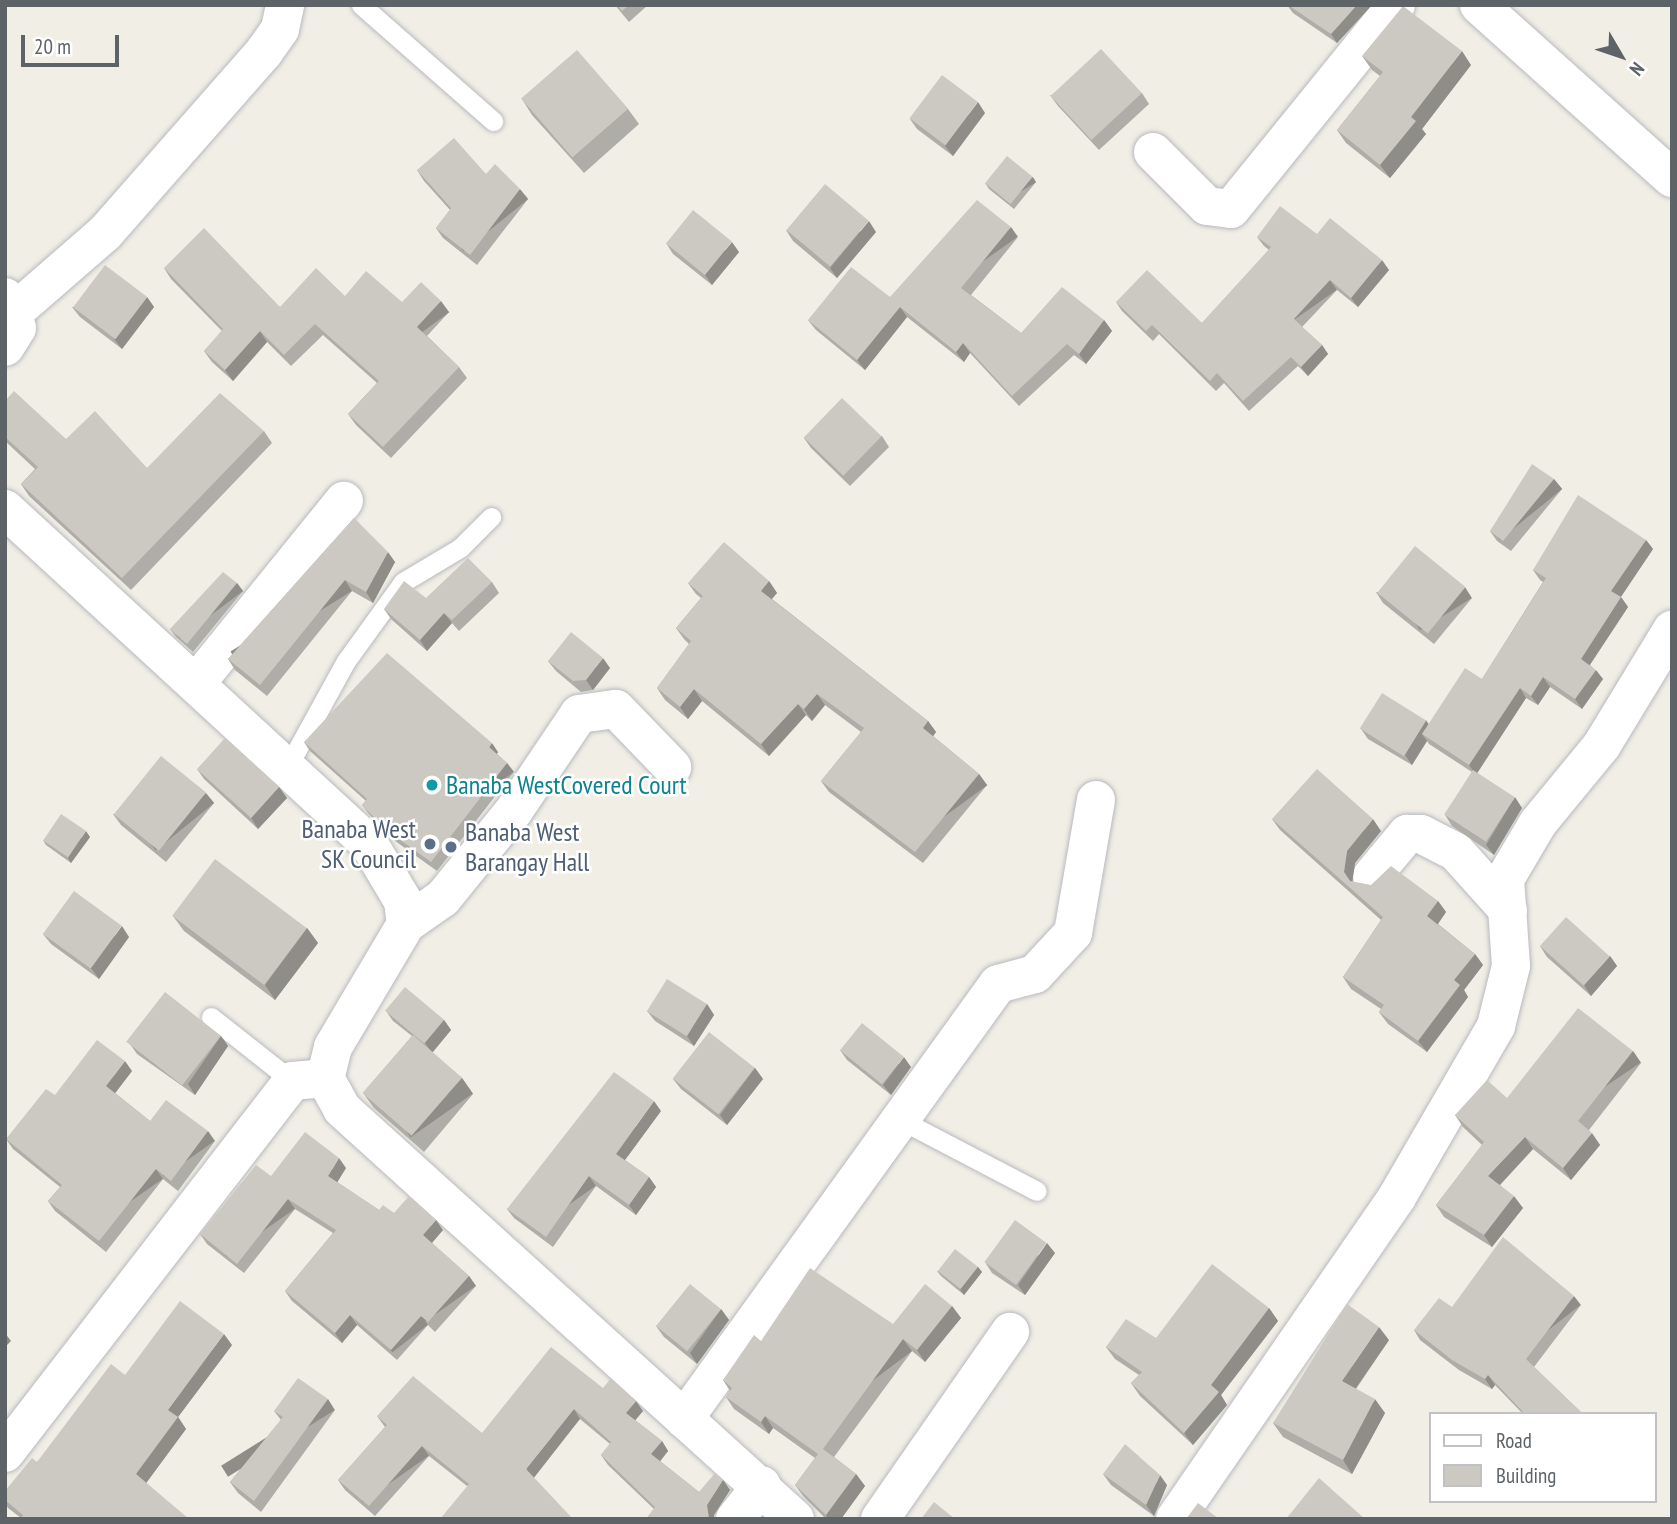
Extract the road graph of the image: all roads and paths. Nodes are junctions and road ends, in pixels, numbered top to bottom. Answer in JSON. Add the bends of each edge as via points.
{"nodes":[{"id":1,"x":285,"y":5,"type":"edge"},
{"id":2,"x":362,"y":5,"type":"edge"},
{"id":3,"x":1396,"y":5,"type":"edge"},
{"id":4,"x":1479,"y":5,"type":"edge"},
{"id":5,"x":493,"y":121,"type":"dead end"},
{"id":6,"x":1153,"y":152,"type":"dead end"},
{"id":7,"x":1672,"y":178,"type":"edge"},
{"id":8,"x":8,"y":319,"type":"edge"},
{"id":9,"x":344,"y":501,"type":"dead end"},
{"id":10,"x":5,"y":509,"type":"edge"},
{"id":11,"x":491,"y":517,"type":"dead end"},
{"id":12,"x":1672,"y":630,"type":"edge"},
{"id":13,"x":198,"y":681,"type":"junction"},
{"id":14,"x":288,"y":766,"type":"junction"},
{"id":15,"x":672,"y":767,"type":"dead end"},
{"id":16,"x":1096,"y":800,"type":"dead end"},
{"id":17,"x":1372,"y":876,"type":"dead end"},
{"id":18,"x":1508,"y":910,"type":"junction"},
{"id":19,"x":406,"y":924,"type":"junction"},
{"id":20,"x":211,"y":1017,"type":"dead end"},
{"id":21,"x":308,"y":1080,"type":"junction"},
{"id":22,"x":901,"y":1120,"type":"junction"},
{"id":23,"x":1037,"y":1191,"type":"dead end"},
{"id":24,"x":1010,"y":1332,"type":"dead end"},
{"id":25,"x":684,"y":1419,"type":"junction"},
{"id":26,"x":5,"y":1453,"type":"edge"},
{"id":27,"x":762,"y":1485,"type":"junction"},
{"id":28,"x":735,"y":1519,"type":"edge"},
{"id":29,"x":795,"y":1519,"type":"edge"},
{"id":30,"x":880,"y":1519,"type":"edge"},
{"id":31,"x":1175,"y":1519,"type":"edge"}],
"edges":[{"from":1,"to":8,"type":"street","via":[[280,29],[105,233]]},
{"from":2,"to":5,"type":"lane"},
{"from":3,"to":6,"type":"street","via":[[1231,209],[1207,206]]},
{"from":4,"to":7,"type":"street"},
{"from":9,"to":13,"type":"street"},
{"from":10,"to":13,"type":"street"},
{"from":11,"to":14,"type":"lane","via":[[460,548],[403,583],[346,661]]},
{"from":12,"to":18,"type":"street","via":[[1602,745],[1538,823],[1505,879]]},
{"from":13,"to":14,"type":"street"},
{"from":14,"to":19,"type":"street","via":[[369,844],[403,901]]},
{"from":15,"to":19,"type":"street","via":[[616,709],[579,714],[513,812],[443,898]]},
{"from":16,"to":22,"type":"street","via":[[1073,933],[1035,974],[998,984]]},
{"from":17,"to":18,"type":"street","via":[[1407,834],[1421,834],[1456,852]]},
{"from":18,"to":31,"type":"street","via":[[1511,966],[1496,1026],[1397,1197]]},
{"from":19,"to":21,"type":"street"},
{"from":20,"to":21,"type":"lane"},
{"from":21,"to":25,"type":"street"},
{"from":21,"to":26,"type":"street"},
{"from":22,"to":23,"type":"lane"},
{"from":22,"to":25,"type":"street"},
{"from":24,"to":30,"type":"street"},
{"from":25,"to":27,"type":"street"},
{"from":27,"to":28,"type":"street"},
{"from":27,"to":29,"type":"street"}]}
